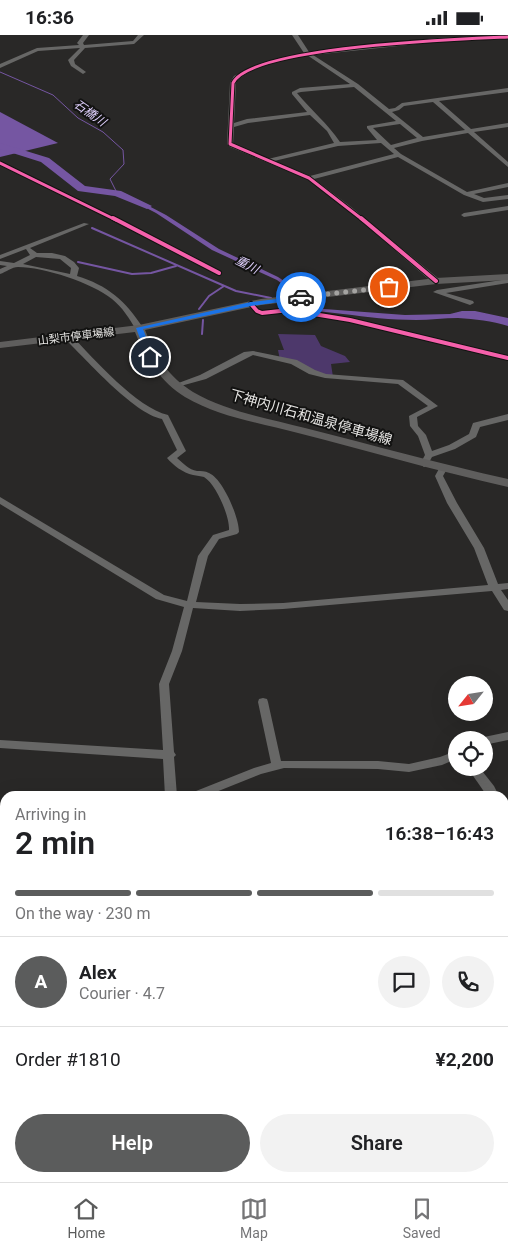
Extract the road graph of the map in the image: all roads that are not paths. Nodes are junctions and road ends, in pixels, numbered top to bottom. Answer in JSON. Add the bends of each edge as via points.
{"nodes":[{"id":1,"x":86,"y":35,"type":"edge"},
{"id":2,"x":141,"y":35,"type":"edge"},
{"id":3,"x":295,"y":35,"type":"edge"},
{"id":4,"x":504,"y":37,"type":"edge"},
{"id":5,"x":83,"y":48,"type":"junction"},
{"id":6,"x":308,"y":54,"type":"junction"},
{"id":7,"x":0,"y":66,"type":"edge"},
{"id":8,"x":83,"y":72,"type":"dead end"},
{"id":9,"x":356,"y":85,"type":"junction"},
{"id":10,"x":508,"y":90,"type":"edge"},
{"id":11,"x":434,"y":100,"type":"junction"},
{"id":12,"x":388,"y":111,"type":"junction"},
{"id":13,"x":311,"y":113,"type":"junction"},
{"id":14,"x":401,"y":122,"type":"junction"},
{"id":15,"x":508,"y":125,"type":"edge"},
{"id":16,"x":230,"y":126,"type":"junction"},
{"id":17,"x":471,"y":131,"type":"junction"},
{"id":18,"x":422,"y":139,"type":"junction"},
{"id":19,"x":382,"y":141,"type":"junction"},
{"id":20,"x":338,"y":144,"type":"junction"},
{"id":21,"x":391,"y":147,"type":"junction"},
{"id":22,"x":399,"y":155,"type":"junction"},
{"id":23,"x":267,"y":161,"type":"junction"},
{"id":24,"x":507,"y":163,"type":"edge"},
{"id":25,"x":310,"y":178,"type":"junction"},
{"id":26,"x":508,"y":185,"type":"edge"},
{"id":27,"x":466,"y":194,"type":"junction"},
{"id":28,"x":506,"y":200,"type":"edge"},
{"id":29,"x":508,"y":208,"type":"edge"},
{"id":30,"x":464,"y":215,"type":"dead end"},
{"id":31,"x":86,"y":224,"type":"dead end"},
{"id":32,"x":24,"y":247,"type":"junction"},
{"id":33,"x":35,"y":255,"type":"junction"},
{"id":34,"x":0,"y":257,"type":"edge"},
{"id":35,"x":0,"y":263,"type":"edge"},
{"id":36,"x":17,"y":265,"type":"junction"},
{"id":37,"x":0,"y":272,"type":"edge"},
{"id":38,"x":73,"y":276,"type":"junction"},
{"id":39,"x":508,"y":277,"type":"edge"},
{"id":40,"x":436,"y":281,"type":"junction"},
{"id":41,"x":508,"y":281,"type":"edge"},
{"id":42,"x":470,"y":303,"type":"dead end"},
{"id":43,"x":139,"y":328,"type":"junction"},
{"id":44,"x":68,"y":337,"type":"junction"},
{"id":45,"x":0,"y":345,"type":"edge"},
{"id":46,"x":177,"y":385,"type":"junction"},
{"id":47,"x":508,"y":417,"type":"edge"},
{"id":48,"x":426,"y":460,"type":"junction"},
{"id":49,"x":443,"y":469,"type":"junction"},
{"id":50,"x":508,"y":483,"type":"edge"},
{"id":51,"x":0,"y":500,"type":"edge"},
{"id":52,"x":508,"y":585,"type":"edge"},
{"id":53,"x":494,"y":587,"type":"junction"},
{"id":54,"x":189,"y":605,"type":"junction"},
{"id":55,"x":508,"y":608,"type":"edge"},
{"id":56,"x":262,"y":702,"type":"dead end"},
{"id":57,"x":508,"y":736,"type":"edge"},
{"id":58,"x":493,"y":739,"type":"edge"},
{"id":59,"x":0,"y":744,"type":"edge"},
{"id":60,"x":170,"y":755,"type":"junction"},
{"id":61,"x":448,"y":758,"type":"edge"},
{"id":62,"x":277,"y":766,"type":"junction"},
{"id":63,"x":479,"y":776,"type":"edge"},
{"id":64,"x":171,"y":791,"type":"edge"},
{"id":65,"x":208,"y":791,"type":"edge"},
{"id":66,"x":491,"y":791,"type":"edge"}],
"edges":[{"from":1,"to":5,"type":"street","via":[[80,43]]},
{"from":2,"to":5,"type":"street","via":[[134,43]]},
{"from":3,"to":6,"type":"street"},
{"from":4,"to":6,"type":"street","via":[[436,40]]},
{"from":5,"to":7,"type":"street","via":[[37,50]]},
{"from":5,"to":8,"type":"street","via":[[71,60],[72,65]]},
{"from":6,"to":9,"type":"street"},
{"from":6,"to":16,"type":"street","via":[[273,61],[236,77],[231,91]]},
{"from":9,"to":12,"type":"street"},
{"from":9,"to":13,"type":"street","via":[[294,93]]},
{"from":10,"to":11,"type":"street"},
{"from":11,"to":12,"type":"street","via":[[402,105]]},
{"from":11,"to":17,"type":"street"},
{"from":12,"to":14,"type":"street"},
{"from":13,"to":16,"type":"street","via":[[254,119]]},
{"from":13,"to":20,"type":"street"},
{"from":14,"to":18,"type":"street"},
{"from":14,"to":19,"type":"street","via":[[369,127]]},
{"from":15,"to":17,"type":"street"},
{"from":16,"to":23,"type":"street","via":[[232,147]]},
{"from":17,"to":18,"type":"street"},
{"from":17,"to":24,"type":"street"},
{"from":18,"to":21,"type":"street"},
{"from":19,"to":20,"type":"street"},
{"from":19,"to":21,"type":"street"},
{"from":20,"to":23,"type":"street"},
{"from":21,"to":22,"type":"street"},
{"from":22,"to":25,"type":"street"},
{"from":22,"to":27,"type":"street"},
{"from":23,"to":25,"type":"street"},
{"from":25,"to":40,"type":"street"},
{"from":26,"to":27,"type":"street"},
{"from":27,"to":28,"type":"street","via":[[483,200]]},
{"from":29,"to":30,"type":"street"},
{"from":31,"to":32,"type":"street"},
{"from":32,"to":33,"type":"street"},
{"from":32,"to":34,"type":"street"},
{"from":33,"to":36,"type":"street"},
{"from":33,"to":38,"type":"street","via":[[62,256],[72,262],[75,268]]},
{"from":35,"to":36,"type":"street"},
{"from":36,"to":37,"type":"street"},
{"from":36,"to":38,"type":"street"},
{"from":38,"to":43,"type":"street","via":[[109,295],[135,319]]},
{"from":39,"to":40,"type":"main road","name":"山梨市停車場線"},
{"from":40,"to":43,"type":"main road","name":"山梨市停車場線","via":[[261,302]]},
{"from":41,"to":42,"type":"street","via":[[437,292]]},
{"from":43,"to":44,"type":"main road","name":"山梨市停車場線"},
{"from":43,"to":46,"type":"main road","name":"下神内川石和温泉停車場線","via":[[150,357]]},
{"from":44,"to":45,"type":"main road","name":"山梨市停車場線"},
{"from":44,"to":54,"type":"street","via":[[147,412],[165,417],[182,451],[171,458],[188,472],[205,473],[213,479],[233,519],[234,531],[216,537],[203,556]]},
{"from":46,"to":48,"type":"main road","name":"下神内川石和温泉停車場線","via":[[232,411]]},
{"from":46,"to":48,"type":"street","via":[[203,377],[253,353],[294,362],[325,376],[400,382],[434,406],[413,416],[414,426],[422,435]]},
{"from":47,"to":48,"type":"street","via":[[476,425],[473,435]]},
{"from":48,"to":49,"type":"main road","name":"下神内川石和温泉停車場線"},
{"from":49,"to":50,"type":"main road","name":"下神内川石和温泉停車場線"},
{"from":49,"to":53,"type":"street","via":[[439,476],[479,548]]},
{"from":51,"to":54,"type":"street","via":[[160,597]]},
{"from":52,"to":53,"type":"street"},
{"from":53,"to":54,"type":"street","via":[[275,606]]},
{"from":53,"to":55,"type":"street"},
{"from":54,"to":60,"type":"street","via":[[164,684]]},
{"from":56,"to":62,"type":"street"},
{"from":57,"to":58,"type":"street"},
{"from":59,"to":60,"type":"street"},
{"from":60,"to":64,"type":"street"},
{"from":61,"to":62,"type":"street","via":[[409,768],[378,765]]},
{"from":62,"to":65,"type":"street"},
{"from":63,"to":66,"type":"street"}]}
